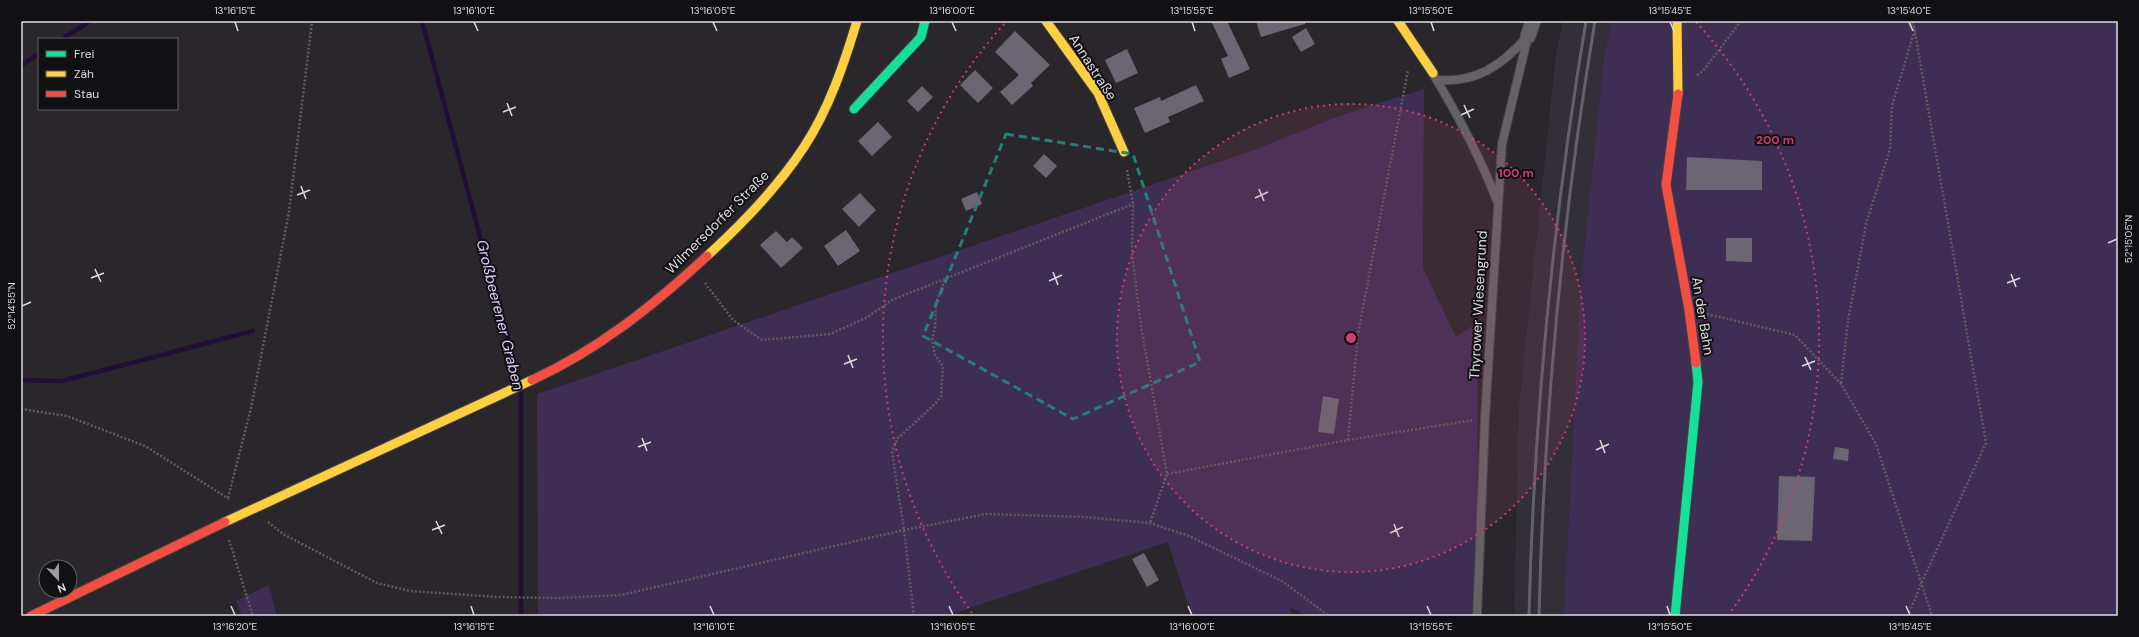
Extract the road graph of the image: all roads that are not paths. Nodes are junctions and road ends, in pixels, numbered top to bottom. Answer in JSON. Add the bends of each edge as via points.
{"nodes":[{"id":1,"x":857,"y":21,"type":"edge"},
{"id":2,"x":925,"y":21,"type":"edge"},
{"id":3,"x":1046,"y":21,"type":"edge"},
{"id":4,"x":1398,"y":21,"type":"edge"},
{"id":5,"x":1533,"y":21,"type":"edge"},
{"id":6,"x":1677,"y":21,"type":"edge"},
{"id":7,"x":1528,"y":36,"type":"junction"},
{"id":8,"x":1435,"y":76,"type":"junction"},
{"id":9,"x":854,"y":109,"type":"dead end"},
{"id":10,"x":1124,"y":152,"type":"road end"},
{"id":11,"x":1498,"y":204,"type":"junction"},
{"id":12,"x":31,"y":616,"type":"edge"},
{"id":13,"x":1477,"y":616,"type":"edge"},
{"id":14,"x":1676,"y":616,"type":"edge"}],
"edges":[{"from":1,"to":12,"type":"main road","name":"Wilmersdorfer Straße","via":[[824,114],[804,148],[780,179],[694,268],[615,331],[548,373],[252,509]]},
{"from":2,"to":9,"type":"main road","via":[[921,37]]},
{"from":3,"to":10,"type":"main road","name":"Annastraße","via":[[1098,93]]},
{"from":4,"to":8,"type":"main road","name":"Thyrower Wiesengrund"},
{"from":5,"to":7,"type":"street"},
{"from":6,"to":14,"type":"main road","name":"An der Bahn","via":[[1679,88],[1666,185],[1689,310],[1698,382]]},
{"from":7,"to":8,"type":"lane","via":[[1512,55],[1471,78]]},
{"from":7,"to":11,"type":"lane","via":[[1502,144]]},
{"from":8,"to":11,"type":"lane","name":"Thyrower Wiesengrund","via":[[1487,175]]},
{"from":11,"to":13,"type":"lane","name":"Thyrower Wiesengrund","via":[[1485,418]]}]}
